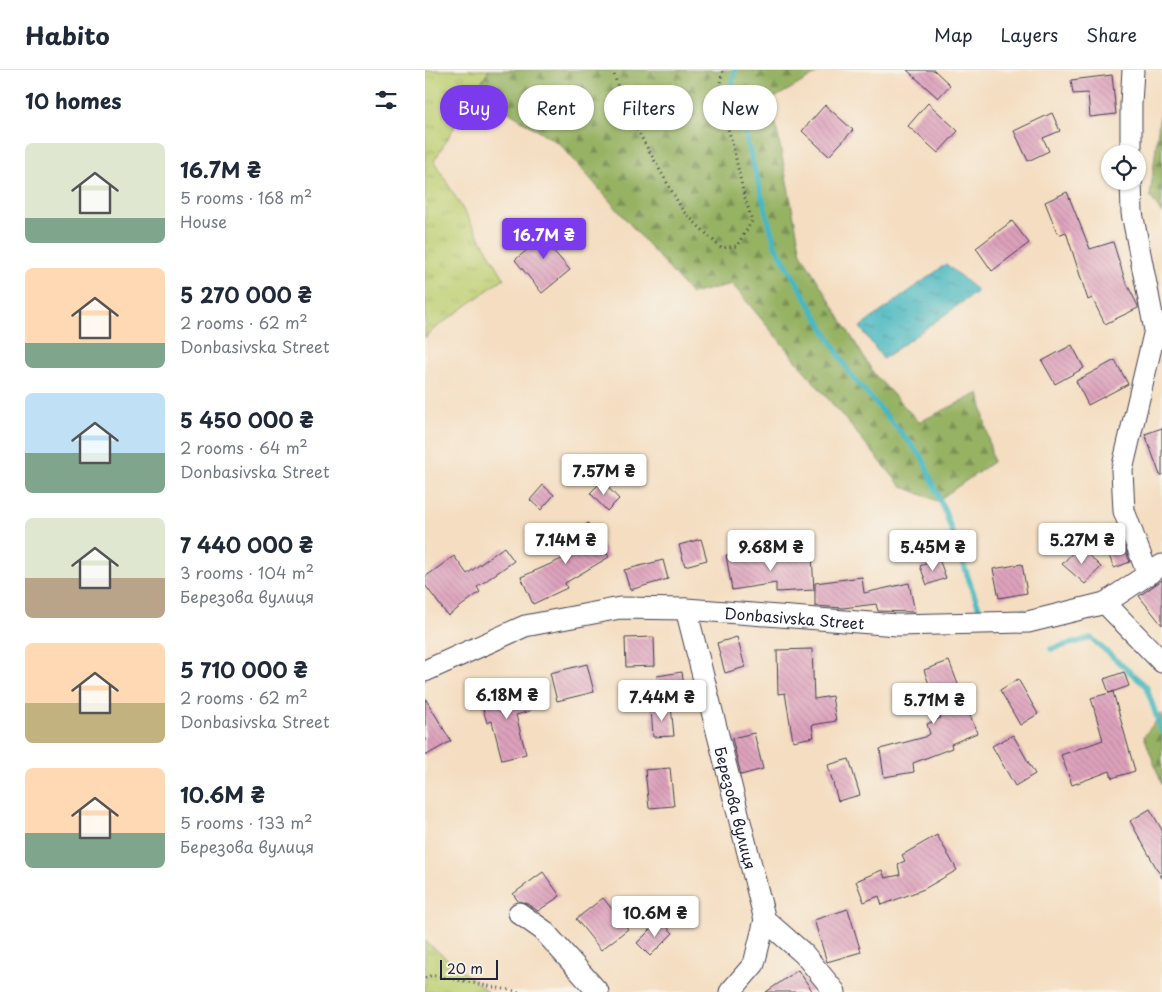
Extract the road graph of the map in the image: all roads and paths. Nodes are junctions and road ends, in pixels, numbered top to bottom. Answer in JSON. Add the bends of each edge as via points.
{"nodes":[{"id":1,"x":613,"y":70,"type":"edge"},
{"id":2,"x":723,"y":70,"type":"edge"},
{"id":3,"x":1133,"y":70,"type":"edge"},
{"id":4,"x":1131,"y":145,"type":"edge"},
{"id":5,"x":1131,"y":190,"type":"edge"},
{"id":6,"x":1155,"y":570,"type":"edge"},
{"id":7,"x":1105,"y":603,"type":"junction"},
{"id":8,"x":686,"y":609,"type":"junction"},
{"id":9,"x":1162,"y":662,"type":"edge"},
{"id":10,"x":425,"y":671,"type":"edge"},
{"id":11,"x":519,"y":912,"type":"dead end"},
{"id":12,"x":765,"y":920,"type":"junction"},
{"id":13,"x":425,"y":978,"type":"edge"},
{"id":14,"x":519,"y":992,"type":"edge"},
{"id":15,"x":598,"y":992,"type":"edge"},
{"id":16,"x":730,"y":992,"type":"edge"},
{"id":17,"x":835,"y":992,"type":"edge"}],
"edges":[{"from":1,"to":2,"type":"path","via":[[623,104],[683,211],[721,248],[737,246],[752,221],[718,91]]},
{"from":3,"to":4,"type":"street"},
{"from":5,"to":6,"type":"street","via":[[1131,213],[1155,330],[1122,470],[1124,511]]},
{"from":6,"to":7,"type":"street","name":"Donbasivska Street"},
{"from":7,"to":8,"type":"street","name":"Donbasivska Street","via":[[1028,622],[897,625]]},
{"from":7,"to":9,"type":"street"},
{"from":8,"to":10,"type":"street","name":"Donbasivska Street","via":[[620,608],[525,626]]},
{"from":8,"to":12,"type":"street","name":"Березова вулиця"},
{"from":11,"to":15,"type":"street","via":[[543,930]]},
{"from":12,"to":16,"type":"street","name":"Березова вулиця","via":[[754,964]]},
{"from":12,"to":17,"type":"street","via":[[804,954]]},
{"from":13,"to":14,"type":"path","via":[[432,975]]}]}
